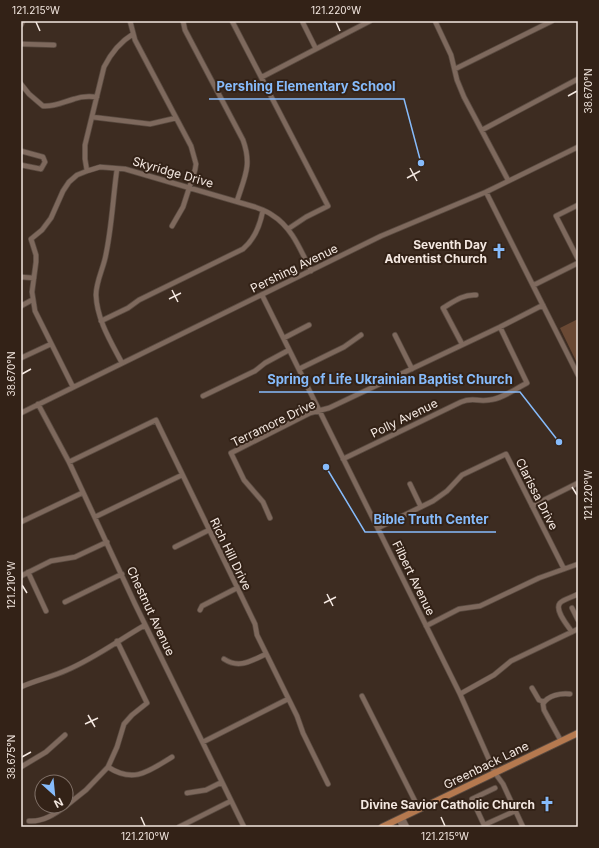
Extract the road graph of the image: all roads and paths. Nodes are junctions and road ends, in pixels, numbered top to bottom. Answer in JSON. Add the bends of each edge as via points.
{"nodes":[{"id":1,"x":23,"y":21,"type":"edge"},
{"id":2,"x":130,"y":21,"type":"edge"},
{"id":3,"x":183,"y":21,"type":"edge"},
{"id":4,"x":232,"y":21,"type":"edge"},
{"id":5,"x":370,"y":21,"type":"edge"},
{"id":6,"x":435,"y":21,"type":"edge"},
{"id":7,"x":552,"y":21,"type":"edge"},
{"id":8,"x":21,"y":24,"type":"edge"},
{"id":9,"x":303,"y":24,"type":"dead end"},
{"id":10,"x":133,"y":34,"type":"junction"},
{"id":11,"x":21,"y":44,"type":"edge"},
{"id":12,"x":54,"y":45,"type":"dead end"},
{"id":13,"x":316,"y":50,"type":"junction"},
{"id":14,"x":455,"y":70,"type":"junction"},
{"id":15,"x":262,"y":77,"type":"junction"},
{"id":16,"x":578,"y":80,"type":"edge"},
{"id":17,"x":21,"y":84,"type":"edge"},
{"id":18,"x":97,"y":97,"type":"junction"},
{"id":19,"x":92,"y":117,"type":"junction"},
{"id":20,"x":176,"y":118,"type":"junction"},
{"id":21,"x":482,"y":130,"type":"junction"},
{"id":22,"x":578,"y":147,"type":"edge"},
{"id":23,"x":21,"y":151,"type":"edge"},
{"id":24,"x":21,"y":165,"type":"edge"},
{"id":25,"x":117,"y":169,"type":"junction"},
{"id":26,"x":87,"y":170,"type":"junction"},
{"id":27,"x":508,"y":180,"type":"junction"},
{"id":28,"x":190,"y":187,"type":"junction"},
{"id":29,"x":486,"y":192,"type":"junction"},
{"id":30,"x":237,"y":201,"type":"junction"},
{"id":31,"x":578,"y":205,"type":"edge"},
{"id":32,"x":263,"y":210,"type":"junction"},
{"id":33,"x":172,"y":226,"type":"dead end"},
{"id":34,"x":288,"y":229,"type":"junction"},
{"id":35,"x":578,"y":259,"type":"edge"},
{"id":36,"x":578,"y":263,"type":"edge"},
{"id":37,"x":311,"y":271,"type":"junction"},
{"id":38,"x":21,"y":277,"type":"edge"},
{"id":39,"x":34,"y":278,"type":"junction"},
{"id":40,"x":534,"y":285,"type":"junction"},
{"id":41,"x":262,"y":295,"type":"junction"},
{"id":42,"x":476,"y":295,"type":"dead end"},
{"id":43,"x":32,"y":300,"type":"junction"},
{"id":44,"x":543,"y":305,"type":"junction"},
{"id":45,"x":21,"y":306,"type":"edge"},
{"id":46,"x":101,"y":321,"type":"junction"},
{"id":47,"x":309,"y":326,"type":"dead end"},
{"id":48,"x":500,"y":327,"type":"junction"},
{"id":49,"x":361,"y":335,"type":"dead end"},
{"id":50,"x":395,"y":335,"type":"dead end"},
{"id":51,"x":284,"y":338,"type":"junction"},
{"id":52,"x":50,"y":344,"type":"junction"},
{"id":53,"x":462,"y":344,"type":"junction"},
{"id":54,"x":289,"y":350,"type":"junction"},
{"id":55,"x":21,"y":358,"type":"edge"},
{"id":56,"x":122,"y":363,"type":"junction"},
{"id":57,"x":299,"y":369,"type":"junction"},
{"id":58,"x":412,"y":369,"type":"junction"},
{"id":59,"x":578,"y":375,"type":"edge"},
{"id":60,"x":73,"y":387,"type":"junction"},
{"id":61,"x":203,"y":396,"type":"dead end"},
{"id":62,"x":38,"y":404,"type":"junction"},
{"id":63,"x":320,"y":410,"type":"junction"},
{"id":64,"x":21,"y":413,"type":"edge"},
{"id":65,"x":343,"y":459,"type":"junction"},
{"id":66,"x":69,"y":462,"type":"junction"},
{"id":67,"x":182,"y":475,"type":"junction"},
{"id":68,"x":578,"y":483,"type":"edge"},
{"id":69,"x":410,"y":484,"type":"dead end"},
{"id":70,"x":82,"y":493,"type":"junction"},
{"id":71,"x":421,"y":506,"type":"junction"},
{"id":72,"x":532,"y":506,"type":"junction"},
{"id":73,"x":95,"y":517,"type":"junction"},
{"id":74,"x":270,"y":518,"type":"dead end"},
{"id":75,"x":21,"y":522,"type":"edge"},
{"id":76,"x":378,"y":528,"type":"junction"},
{"id":77,"x":209,"y":530,"type":"junction"},
{"id":78,"x":107,"y":542,"type":"junction"},
{"id":79,"x":175,"y":547,"type":"dead end"},
{"id":80,"x":578,"y":564,"type":"edge"},
{"id":81,"x":564,"y":569,"type":"junction"},
{"id":82,"x":28,"y":572,"type":"junction"},
{"id":83,"x":122,"y":574,"type":"junction"},
{"id":84,"x":21,"y":576,"type":"edge"},
{"id":85,"x":237,"y":588,"type":"junction"},
{"id":86,"x":578,"y":594,"type":"edge"},
{"id":87,"x":65,"y":602,"type":"dead end"},
{"id":88,"x":572,"y":608,"type":"dead end"},
{"id":89,"x":200,"y":610,"type":"dead end"},
{"id":90,"x":46,"y":612,"type":"dead end"},
{"id":91,"x":578,"y":620,"type":"edge"},
{"id":92,"x":145,"y":625,"type":"junction"},
{"id":93,"x":426,"y":626,"type":"junction"},
{"id":94,"x":578,"y":629,"type":"edge"},
{"id":95,"x":572,"y":632,"type":"junction"},
{"id":96,"x":117,"y":641,"type":"junction"},
{"id":97,"x":266,"y":654,"type":"junction"},
{"id":98,"x":224,"y":659,"type":"dead end"},
{"id":99,"x":21,"y":687,"type":"edge"},
{"id":100,"x":532,"y":688,"type":"dead end"},
{"id":101,"x":460,"y":694,"type":"junction"},
{"id":102,"x":570,"y":694,"type":"dead end"},
{"id":103,"x":362,"y":696,"type":"dead end"},
{"id":104,"x":288,"y":699,"type":"junction"},
{"id":105,"x":544,"y":702,"type":"junction"},
{"id":106,"x":578,"y":733,"type":"edge"},
{"id":107,"x":65,"y":735,"type":"dead end"},
{"id":108,"x":560,"y":741,"type":"junction"},
{"id":109,"x":203,"y":742,"type":"junction"},
{"id":110,"x":172,"y":757,"type":"dead end"},
{"id":111,"x":21,"y":767,"type":"edge"},
{"id":112,"x":108,"y":767,"type":"junction"},
{"id":113,"x":495,"y":773,"type":"junction"},
{"id":114,"x":222,"y":782,"type":"junction"},
{"id":115,"x":328,"y":784,"type":"dead end"},
{"id":116,"x":495,"y":788,"type":"dead end"},
{"id":117,"x":187,"y":793,"type":"dead end"},
{"id":118,"x":74,"y":800,"type":"edge"},
{"id":119,"x":231,"y":801,"type":"junction"},
{"id":120,"x":419,"y":809,"type":"junction"},
{"id":121,"x":515,"y":811,"type":"junction"},
{"id":122,"x":54,"y":814,"type":"edge"},
{"id":123,"x":400,"y":818,"type":"junction"},
{"id":124,"x":29,"y":821,"type":"dead end"},
{"id":125,"x":485,"y":826,"type":"edge"},
{"id":126,"x":178,"y":827,"type":"edge"},
{"id":127,"x":244,"y":827,"type":"edge"},
{"id":128,"x":382,"y":827,"type":"edge"},
{"id":129,"x":403,"y":827,"type":"edge"},
{"id":130,"x":407,"y":827,"type":"edge"},
{"id":131,"x":523,"y":827,"type":"edge"}],
"edges":[{"from":1,"to":8,"type":"street"},
{"from":2,"to":10,"type":"street"},
{"from":3,"to":30,"type":"street","via":[[185,30],[247,151],[248,164]]},
{"from":4,"to":15,"type":"street"},
{"from":5,"to":13,"type":"street"},
{"from":6,"to":14,"type":"street","via":[[448,46]]},
{"from":7,"to":14,"type":"street"},
{"from":9,"to":13,"type":"street"},
{"from":10,"to":18,"type":"street","via":[[123,40],[108,59]]},
{"from":10,"to":20,"type":"street"},
{"from":11,"to":12,"type":"street"},
{"from":13,"to":15,"type":"street"},
{"from":14,"to":21,"type":"street","via":[[464,97]]},
{"from":15,"to":34,"type":"street","via":[[328,206]]},
{"from":16,"to":21,"type":"street"},
{"from":17,"to":18,"type":"street","via":[[43,106],[59,105],[86,96]]},
{"from":18,"to":19,"type":"street"},
{"from":19,"to":20,"type":"street","via":[[150,124]]},
{"from":19,"to":26,"type":"street","via":[[85,145]]},
{"from":20,"to":28,"type":"street","via":[[191,146],[196,164]]},
{"from":21,"to":27,"type":"street"},
{"from":22,"to":27,"type":"street","name":"Pershing Avenue"},
{"from":23,"to":24,"type":"street","via":[[43,157],[45,162],[41,168]]},
{"from":25,"to":26,"type":"street","name":"Skyridge Drive","via":[[100,167]]},
{"from":25,"to":28,"type":"street","name":"Skyridge Drive"},
{"from":25,"to":46,"type":"street","via":[[107,252],[96,294]]},
{"from":26,"to":39,"type":"street","name":"Skyridge Drive","via":[[69,182],[51,218],[31,239],[36,255]]},
{"from":27,"to":29,"type":"street","name":"Pershing Avenue"},
{"from":28,"to":30,"type":"street","name":"Skyridge Drive"},
{"from":28,"to":33,"type":"street","via":[[183,207]]},
{"from":29,"to":37,"type":"street","name":"Pershing Avenue","via":[[381,236]]},
{"from":29,"to":40,"type":"street"},
{"from":30,"to":32,"type":"street","name":"Skyridge Drive"},
{"from":31,"to":35,"type":"street","via":[[556,216]]},
{"from":32,"to":34,"type":"street","name":"Skyridge Drive"},
{"from":32,"to":46,"type":"street","via":[[258,230],[243,249]]},
{"from":34,"to":37,"type":"street","name":"Skyridge Drive"},
{"from":36,"to":40,"type":"street"},
{"from":37,"to":41,"type":"street","name":"Pershing Avenue"},
{"from":38,"to":39,"type":"street"},
{"from":39,"to":43,"type":"street"},
{"from":40,"to":44,"type":"street"},
{"from":41,"to":51,"type":"street","name":"Filbert Avenue"},
{"from":41,"to":56,"type":"street","name":"Pershing Avenue"},
{"from":42,"to":53,"type":"street","via":[[469,295],[443,308]]},
{"from":43,"to":45,"type":"street"},
{"from":43,"to":52,"type":"street"},
{"from":44,"to":48,"type":"street","name":"Terramore Drive"},
{"from":44,"to":59,"type":"street"},
{"from":46,"to":56,"type":"street"},
{"from":47,"to":51,"type":"street"},
{"from":48,"to":53,"type":"street","name":"Terramore Drive"},
{"from":48,"to":65,"type":"street","name":"Polly Avenue","via":[[527,383],[493,400],[472,399],[461,402]]},
{"from":49,"to":57,"type":"street","via":[[344,347]]},
{"from":50,"to":58,"type":"street"},
{"from":51,"to":54,"type":"street","name":"Filbert Avenue"},
{"from":52,"to":55,"type":"street"},
{"from":52,"to":60,"type":"street"},
{"from":53,"to":58,"type":"street","name":"Terramore Drive"},
{"from":54,"to":57,"type":"street","name":"Filbert Avenue"},
{"from":54,"to":61,"type":"street","via":[[255,371]]},
{"from":56,"to":60,"type":"street","name":"Pershing Avenue"},
{"from":57,"to":63,"type":"street","name":"Filbert Avenue"},
{"from":58,"to":63,"type":"street","name":"Terramore Drive"},
{"from":60,"to":62,"type":"street","name":"Pershing Avenue"},
{"from":62,"to":64,"type":"street","name":"Pershing Avenue"},
{"from":62,"to":66,"type":"street","name":"Chestnut Avenue"},
{"from":63,"to":65,"type":"street","name":"Filbert Avenue"},
{"from":63,"to":74,"type":"street","name":"Terramore Drive","via":[[231,453],[244,480],[259,497]]},
{"from":65,"to":76,"type":"street","name":"Filbert Avenue"},
{"from":66,"to":67,"type":"street","name":"Rich Hill Drive","via":[[156,420]]},
{"from":66,"to":70,"type":"street","name":"Chestnut Avenue"},
{"from":67,"to":73,"type":"street"},
{"from":67,"to":77,"type":"street","name":"Rich Hill Drive"},
{"from":68,"to":72,"type":"street"},
{"from":69,"to":71,"type":"street"},
{"from":70,"to":73,"type":"street","name":"Chestnut Avenue"},
{"from":70,"to":75,"type":"street"},
{"from":71,"to":72,"type":"street","name":"Clarissa Drive","via":[[440,496],[462,475],[506,454]]},
{"from":71,"to":76,"type":"street","name":"Clarissa Drive"},
{"from":72,"to":81,"type":"street","name":"Clarissa Drive"},
{"from":73,"to":78,"type":"street","name":"Chestnut Avenue"},
{"from":76,"to":93,"type":"street","name":"Filbert Avenue"},
{"from":77,"to":79,"type":"street"},
{"from":77,"to":85,"type":"street","name":"Rich Hill Drive"},
{"from":78,"to":82,"type":"street","via":[[75,557],[51,561]]},
{"from":78,"to":83,"type":"street","name":"Chestnut Avenue"},
{"from":80,"to":81,"type":"street"},
{"from":81,"to":93,"type":"street","via":[[480,606],[459,609]]},
{"from":82,"to":84,"type":"street"},
{"from":82,"to":90,"type":"street"},
{"from":83,"to":87,"type":"street"},
{"from":83,"to":92,"type":"street","name":"Chestnut Avenue"},
{"from":85,"to":89,"type":"street","via":[[202,606]]},
{"from":85,"to":97,"type":"street","name":"Rich Hill Drive"},
{"from":86,"to":95,"type":"street","via":[[561,602],[559,606]]},
{"from":88,"to":91,"type":"street"},
{"from":92,"to":96,"type":"street"},
{"from":92,"to":109,"type":"street","name":"Chestnut Avenue"},
{"from":93,"to":101,"type":"street","name":"Filbert Avenue"},
{"from":94,"to":95,"type":"street"},
{"from":95,"to":101,"type":"street","via":[[511,661],[494,676]]},
{"from":96,"to":99,"type":"street","via":[[67,670]]},
{"from":96,"to":112,"type":"street","via":[[147,703],[124,724]]},
{"from":97,"to":98,"type":"street","via":[[240,664],[233,664]]},
{"from":97,"to":104,"type":"street","name":"Rich Hill Drive"},
{"from":100,"to":105,"type":"street","via":[[538,700]]},
{"from":101,"to":113,"type":"street","name":"Filbert Avenue"},
{"from":102,"to":105,"type":"street","via":[[561,693]]},
{"from":103,"to":120,"type":"street"},
{"from":104,"to":109,"type":"street"},
{"from":104,"to":115,"type":"street","name":"Rich Hill Drive"},
{"from":105,"to":108,"type":"street","via":[[544,710]]},
{"from":106,"to":108,"type":"main road","name":"Greenback Lane"},
{"from":107,"to":111,"type":"street","via":[[43,754]]},
{"from":108,"to":113,"type":"main road","name":"Greenback Lane"},
{"from":109,"to":114,"type":"street","name":"Chestnut Avenue"},
{"from":110,"to":112,"type":"street","via":[[139,775],[125,775]]},
{"from":112,"to":118,"type":"street"},
{"from":113,"to":120,"type":"main road","name":"Greenback Lane"},
{"from":113,"to":121,"type":"street","name":"Filbert Avenue"},
{"from":114,"to":117,"type":"street","via":[[206,790]]},
{"from":114,"to":119,"type":"street","name":"Chestnut Avenue"},
{"from":116,"to":125,"type":"street","via":[[472,800]]},
{"from":119,"to":126,"type":"street"},
{"from":119,"to":127,"type":"street","name":"Chestnut Avenue"},
{"from":120,"to":123,"type":"main road","name":"Greenback Lane"},
{"from":121,"to":125,"type":"street"},
{"from":121,"to":131,"type":"street","name":"Filbert Avenue"},
{"from":122,"to":124,"type":"street","via":[[40,820]]},
{"from":123,"to":128,"type":"main road","name":"Greenback Lane"},
{"from":123,"to":129,"type":"street"},
{"from":123,"to":130,"type":"street"}]}
